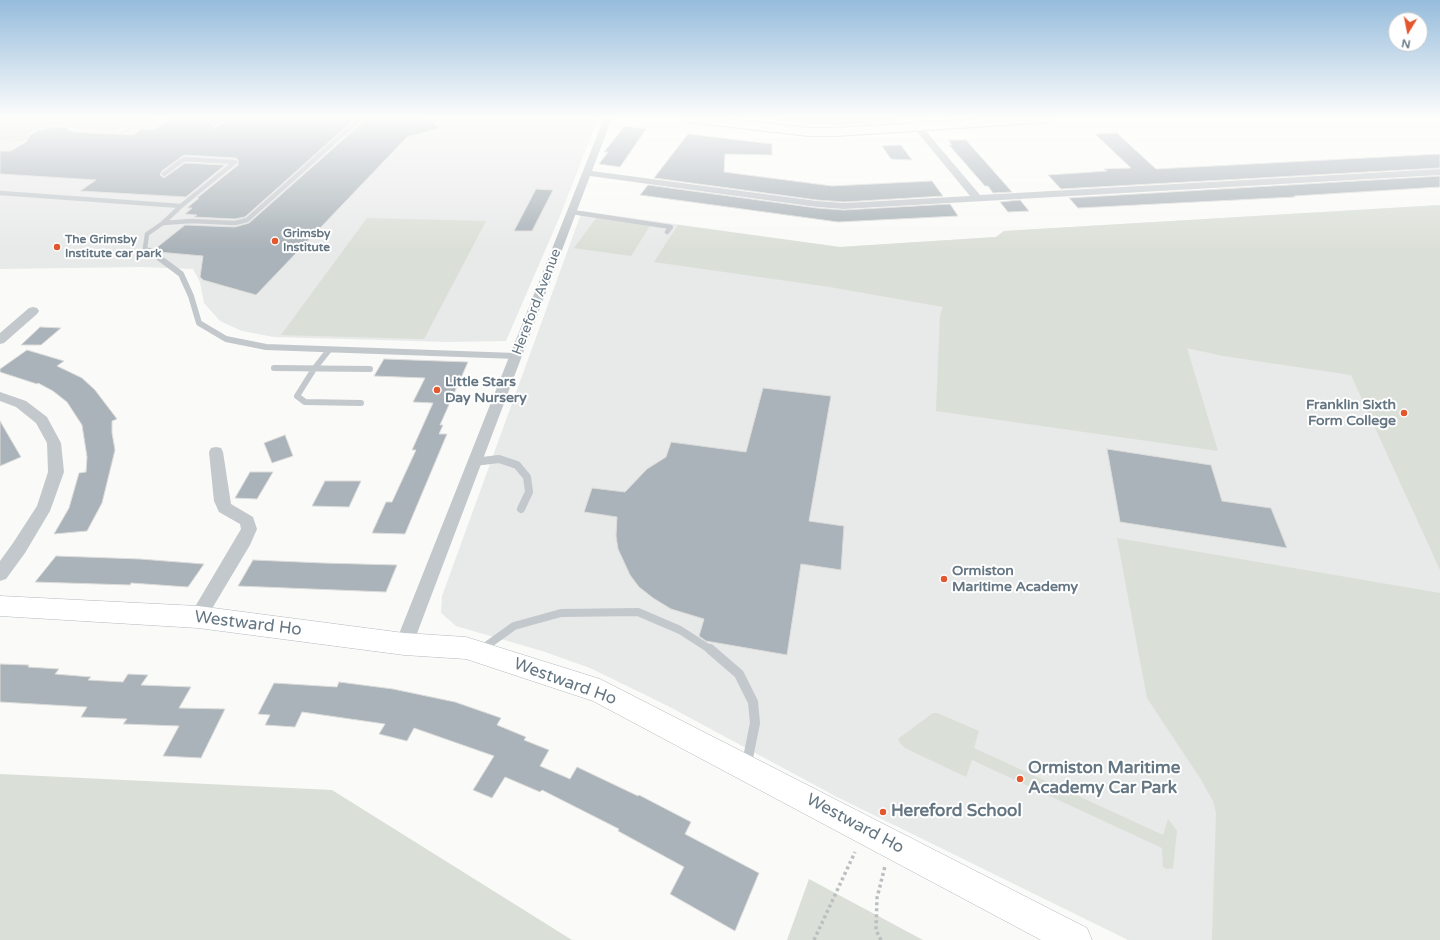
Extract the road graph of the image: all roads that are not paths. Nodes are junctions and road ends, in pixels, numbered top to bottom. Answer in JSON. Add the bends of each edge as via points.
{"nodes":[{"id":1,"x":180,"y":162,"type":"edge"},
{"id":2,"x":233,"y":162,"type":"edge"},
{"id":3,"x":312,"y":162,"type":"edge"},
{"id":4,"x":591,"y":162,"type":"edge"},
{"id":5,"x":948,"y":162,"type":"edge"},
{"id":6,"x":1440,"y":172,"type":"edge"},
{"id":7,"x":587,"y":173,"type":"junction"},
{"id":8,"x":164,"y":174,"type":"dead end"},
{"id":9,"x":0,"y":193,"type":"edge"},
{"id":10,"x":978,"y":199,"type":"junction"},
{"id":11,"x":181,"y":206,"type":"junction"},
{"id":12,"x":572,"y":212,"type":"junction"},
{"id":13,"x":163,"y":223,"type":"junction"},
{"id":14,"x":667,"y":232,"type":"dead end"},
{"id":15,"x":33,"y":311,"type":"dead end"},
{"id":16,"x":0,"y":340,"type":"edge"},
{"id":17,"x":329,"y":350,"type":"junction"},
{"id":18,"x":516,"y":356,"type":"junction"},
{"id":19,"x":274,"y":368,"type":"dead end"},
{"id":20,"x":314,"y":369,"type":"junction"},
{"id":21,"x":370,"y":369,"type":"dead end"},
{"id":22,"x":0,"y":396,"type":"edge"},
{"id":23,"x":361,"y":403,"type":"dead end"},
{"id":24,"x":216,"y":452,"type":"dead end"},
{"id":25,"x":474,"y":462,"type":"junction"},
{"id":26,"x":521,"y":509,"type":"dead end"},
{"id":27,"x":0,"y":574,"type":"edge"},
{"id":28,"x":0,"y":606,"type":"edge"},
{"id":29,"x":198,"y":617,"type":"junction"},
{"id":30,"x":404,"y":644,"type":"junction"},
{"id":31,"x":478,"y":652,"type":"junction"},
{"id":32,"x":746,"y":767,"type":"junction"},
{"id":33,"x":1075,"y":940,"type":"edge"}],
"edges":[{"from":1,"to":8,"type":"lane"},
{"from":2,"to":11,"type":"lane","via":[[235,162]]},
{"from":3,"to":13,"type":"lane","via":[[247,220],[235,224],[191,221]]},
{"from":4,"to":7,"type":"street","name":"Hereford Avenue"},
{"from":5,"to":10,"type":"street"},
{"from":6,"to":10,"type":"street"},
{"from":7,"to":10,"type":"street","via":[[832,206]]},
{"from":7,"to":12,"type":"street","name":"Hereford Avenue"},
{"from":9,"to":11,"type":"lane"},
{"from":11,"to":13,"type":"lane"},
{"from":12,"to":14,"type":"lane","via":[[671,227]]},
{"from":12,"to":18,"type":"street","name":"Hereford Avenue"},
{"from":13,"to":17,"type":"lane","via":[[147,234],[145,248],[181,274],[199,322],[226,339],[266,347]]},
{"from":15,"to":16,"type":"street"},
{"from":17,"to":18,"type":"lane"},
{"from":17,"to":20,"type":"lane"},
{"from":18,"to":25,"type":"street","name":"Hereford Avenue"},
{"from":19,"to":20,"type":"lane"},
{"from":20,"to":21,"type":"lane"},
{"from":20,"to":23,"type":"lane","via":[[297,396],[305,402]]},
{"from":22,"to":27,"type":"street","via":[[20,404],[42,420],[54,443],[56,472],[44,507]]},
{"from":24,"to":29,"type":"street","via":[[222,501],[225,508],[247,521],[249,530]]},
{"from":25,"to":26,"type":"lane","via":[[500,459],[517,465],[527,477],[528,492]]},
{"from":25,"to":30,"type":"street","name":"Hereford Avenue"},
{"from":28,"to":29,"type":"street","name":"Westward Ho"},
{"from":29,"to":30,"type":"street","name":"Westward Ho"},
{"from":30,"to":31,"type":"street","name":"Westward Ho","via":[[466,648]]},
{"from":31,"to":32,"type":"street","name":"Westward Ho","via":[[600,691]]},
{"from":31,"to":32,"type":"lane","via":[[514,626],[561,613],[638,612],[680,630],[714,652],[738,674],[753,702],[755,723]]},
{"from":32,"to":33,"type":"street","name":"Westward Ho"}]}
